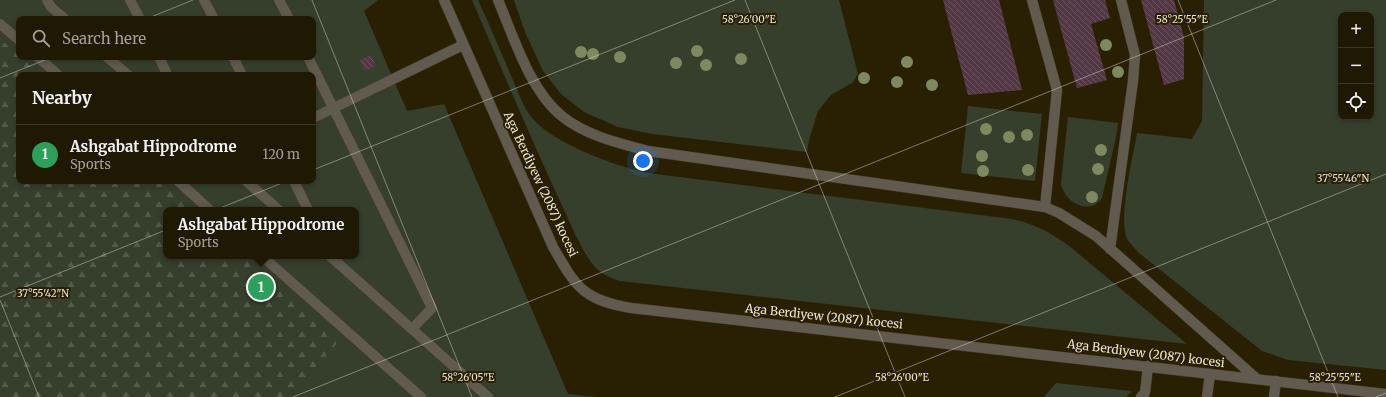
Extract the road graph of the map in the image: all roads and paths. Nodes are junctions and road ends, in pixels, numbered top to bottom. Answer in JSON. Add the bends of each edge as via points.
{"nodes":[{"id":1,"x":47,"y":0,"type":"edge"},
{"id":2,"x":130,"y":0,"type":"edge"},
{"id":3,"x":204,"y":0,"type":"edge"},
{"id":4,"x":279,"y":0,"type":"edge"},
{"id":5,"x":444,"y":0,"type":"edge"},
{"id":6,"x":498,"y":0,"type":"edge"},
{"id":7,"x":1032,"y":0,"type":"edge"},
{"id":8,"x":1121,"y":0,"type":"edge"},
{"id":9,"x":62,"y":16,"type":"edge"},
{"id":10,"x":138,"y":16,"type":"edge"},
{"id":11,"x":212,"y":16,"type":"edge"},
{"id":12,"x":287,"y":16,"type":"edge"},
{"id":13,"x":0,"y":24,"type":"edge"},
{"id":14,"x":16,"y":37,"type":"edge"},
{"id":15,"x":463,"y":45,"type":"junction"},
{"id":16,"x":41,"y":60,"type":"edge"},
{"id":17,"x":110,"y":60,"type":"edge"},
{"id":18,"x":160,"y":60,"type":"edge"},
{"id":19,"x":234,"y":60,"type":"edge"},
{"id":20,"x":309,"y":60,"type":"edge"},
{"id":21,"x":55,"y":72,"type":"edge"},
{"id":22,"x":124,"y":72,"type":"edge"},
{"id":23,"x":166,"y":72,"type":"edge"},
{"id":24,"x":240,"y":72,"type":"edge"},
{"id":25,"x":315,"y":72,"type":"edge"},
{"id":26,"x":316,"y":74,"type":"edge"},
{"id":27,"x":333,"y":109,"type":"junction"},
{"id":28,"x":316,"y":117,"type":"edge"},
{"id":29,"x":181,"y":184,"type":"edge"},
{"id":30,"x":249,"y":184,"type":"edge"},
{"id":31,"x":295,"y":184,"type":"edge"},
{"id":32,"x":207,"y":207,"type":"edge"},
{"id":33,"x":276,"y":207,"type":"edge"},
{"id":34,"x":307,"y":207,"type":"edge"},
{"id":35,"x":1045,"y":207,"type":"junction"},
{"id":36,"x":1110,"y":249,"type":"junction"},
{"id":37,"x":265,"y":259,"type":"edge"},
{"id":38,"x":333,"y":259,"type":"edge"},
{"id":39,"x":412,"y":329,"type":"junction"},
{"id":40,"x":1148,"y":366,"type":"junction"},
{"id":41,"x":1210,"y":374,"type":"junction"},
{"id":42,"x":1257,"y":379,"type":"junction"},
{"id":43,"x":1276,"y":381,"type":"junction"},
{"id":44,"x":1386,"y":394,"type":"edge"},
{"id":45,"x":422,"y":397,"type":"edge"},
{"id":46,"x":487,"y":397,"type":"edge"},
{"id":47,"x":1141,"y":397,"type":"edge"},
{"id":48,"x":1207,"y":397,"type":"edge"},
{"id":49,"x":1274,"y":397,"type":"edge"}],
"edges":[{"from":1,"to":9,"type":"street"},
{"from":2,"to":10,"type":"street"},
{"from":3,"to":11,"type":"street"},
{"from":4,"to":12,"type":"street"},
{"from":5,"to":15,"type":"street","name":"Aga Berdiyew (2087) kocesi"},
{"from":6,"to":35,"type":"street","via":[[532,80],[542,94],[563,117],[617,143],[648,151]]},
{"from":7,"to":35,"type":"street","via":[[1057,90]]},
{"from":8,"to":36,"type":"street","via":[[1135,55]]},
{"from":13,"to":14,"type":"street"},
{"from":15,"to":27,"type":"street"},
{"from":15,"to":40,"type":"street","name":"Aga Berdiyew (2087) kocesi","via":[[553,247],[577,284],[598,300],[631,308]]},
{"from":16,"to":21,"type":"street"},
{"from":17,"to":22,"type":"street"},
{"from":18,"to":23,"type":"street"},
{"from":19,"to":24,"type":"street"},
{"from":20,"to":25,"type":"street"},
{"from":26,"to":27,"type":"street"},
{"from":27,"to":28,"type":"street"},
{"from":27,"to":39,"type":"street","via":[[432,308]]},
{"from":29,"to":32,"type":"street"},
{"from":30,"to":33,"type":"street"},
{"from":31,"to":34,"type":"street"},
{"from":35,"to":36,"type":"street","via":[[1096,236]]},
{"from":36,"to":42,"type":"street"},
{"from":37,"to":45,"type":"street"},
{"from":38,"to":39,"type":"street"},
{"from":39,"to":46,"type":"street"},
{"from":40,"to":41,"type":"street","name":"Aga Berdiyew (2087) kocesi"},
{"from":40,"to":47,"type":"street","via":[[1145,393]]},
{"from":41,"to":42,"type":"street","name":"Aga Berdiyew (2087) kocesi"},
{"from":41,"to":48,"type":"street"},
{"from":42,"to":43,"type":"street","name":"Aga Berdiyew (2087) kocesi"},
{"from":43,"to":44,"type":"street","name":"Aga Berdiyew (2087) kocesi"},
{"from":43,"to":49,"type":"street"}]}
